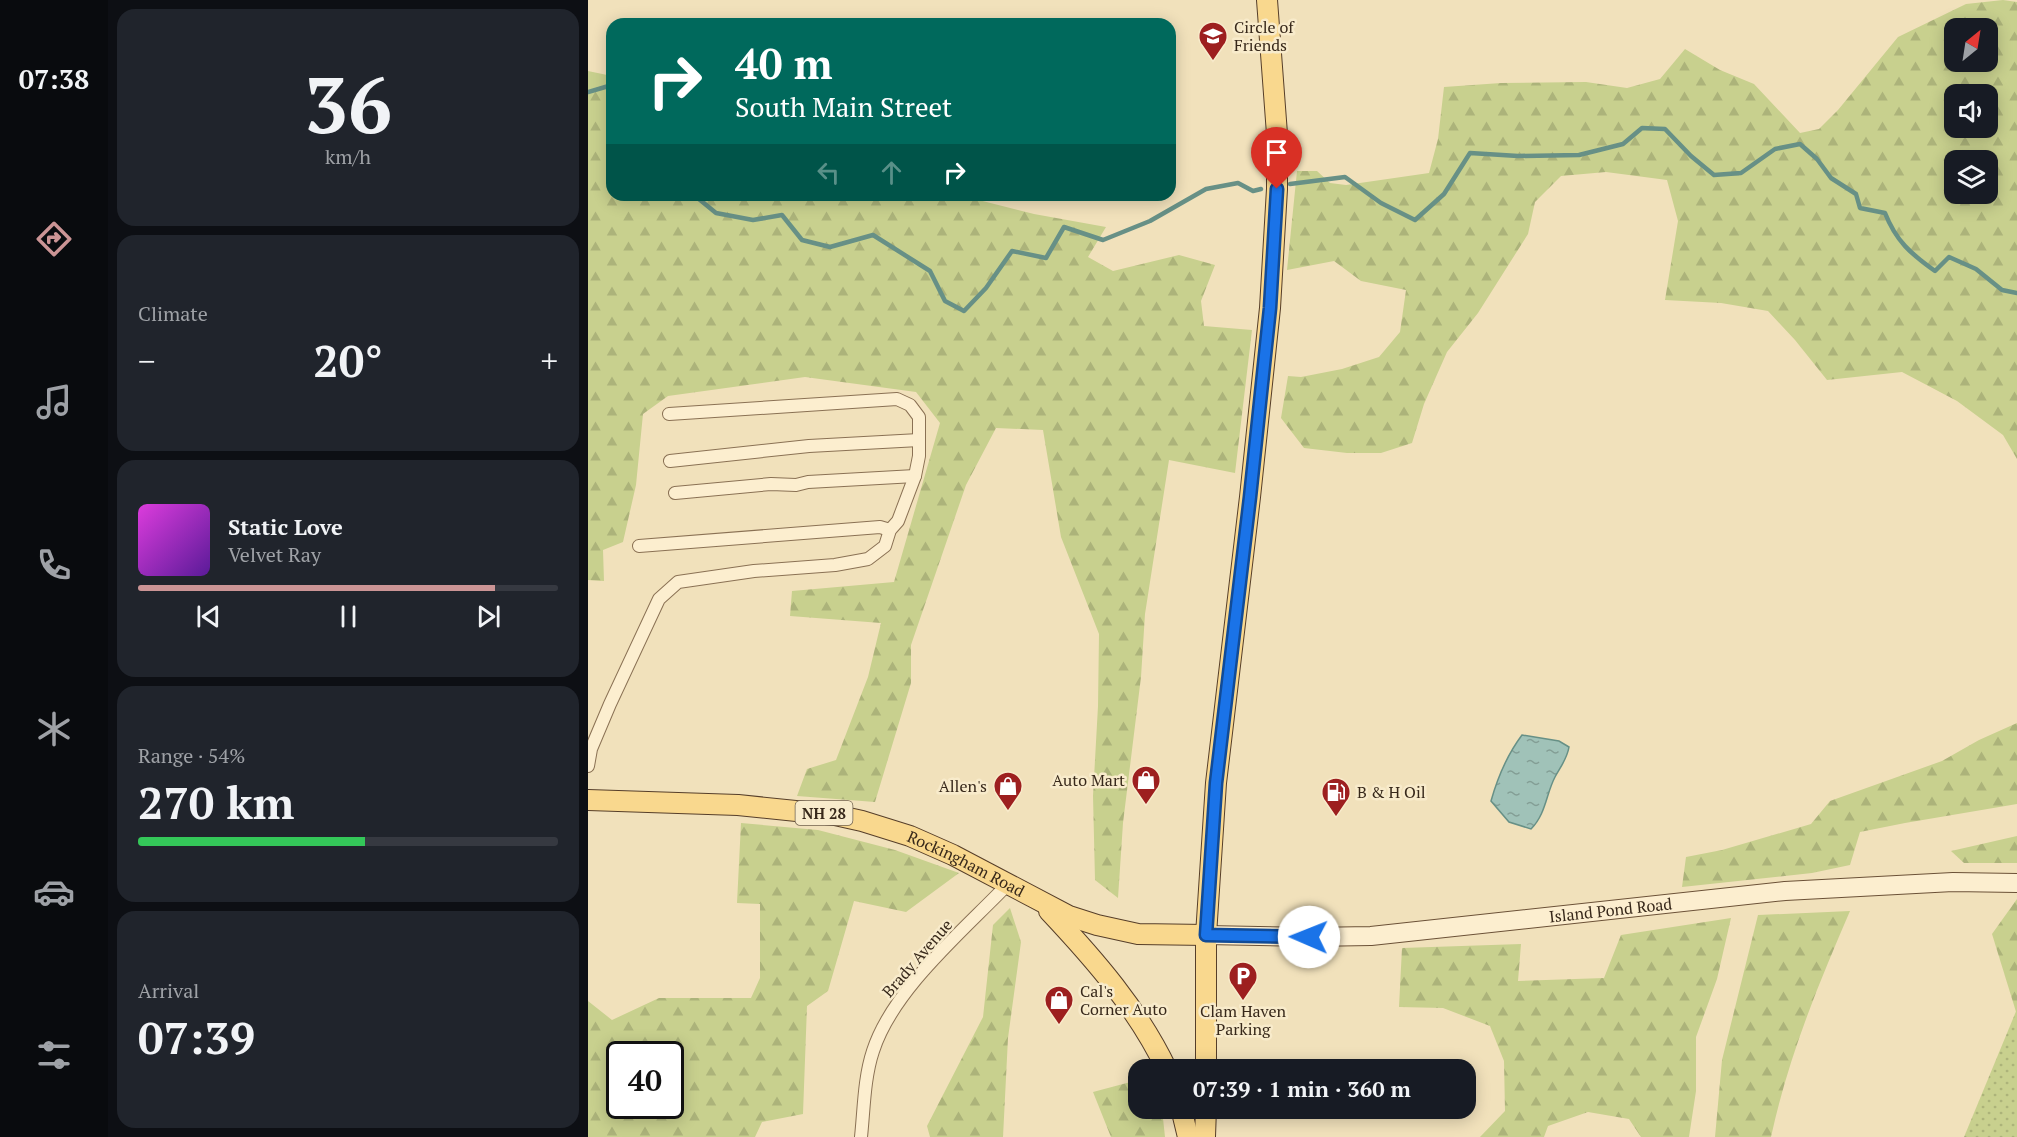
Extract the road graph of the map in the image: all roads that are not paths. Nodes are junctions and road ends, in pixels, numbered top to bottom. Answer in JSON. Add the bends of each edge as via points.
{"nodes":[{"id":1,"x":1267,"y":0,"type":"edge"},
{"id":2,"x":669,"y":414,"type":"dead end"},
{"id":3,"x":919,"y":440,"type":"junction"},
{"id":4,"x":670,"y":461,"type":"dead end"},
{"id":5,"x":915,"y":476,"type":"junction"},
{"id":6,"x":675,"y":493,"type":"dead end"},
{"id":7,"x":890,"y":530,"type":"junction"},
{"id":8,"x":639,"y":546,"type":"dead end"},
{"id":9,"x":588,"y":766,"type":"edge"},
{"id":10,"x":588,"y":800,"type":"edge"},
{"id":11,"x":2017,"y":883,"type":"edge"},
{"id":12,"x":1008,"y":884,"type":"junction"},
{"id":13,"x":1041,"y":902,"type":"junction"},
{"id":14,"x":1206,"y":935,"type":"junction"},
{"id":15,"x":1161,"y":1059,"type":"edge"},
{"id":16,"x":1206,"y":1059,"type":"edge"},
{"id":17,"x":1184,"y":1119,"type":"edge"},
{"id":18,"x":1206,"y":1119,"type":"edge"},
{"id":19,"x":861,"y":1137,"type":"edge"},
{"id":20,"x":1188,"y":1137,"type":"edge"},
{"id":21,"x":1205,"y":1137,"type":"edge"}],
"edges":[{"from":1,"to":14,"type":"main road","via":[[1277,134],[1270,308],[1216,783]]},
{"from":2,"to":3,"type":"street","via":[[897,399],[910,405],[919,417]]},
{"from":3,"to":4,"type":"street","via":[[809,446]]},
{"from":3,"to":5,"type":"street"},
{"from":5,"to":6,"type":"street"},
{"from":5,"to":7,"type":"street","via":[[898,520]]},
{"from":7,"to":8,"type":"street","via":[[880,527]]},
{"from":7,"to":9,"type":"street","via":[[885,546],[868,559],[678,582],[659,599],[610,704]]},
{"from":10,"to":12,"type":"main road","name":"Rockingham Road","number":"NH 28","via":[[761,807],[835,815],[910,836]]},
{"from":11,"to":14,"type":"street","name":"Island Pond Road","via":[[1953,882],[1785,891],[1371,936]]},
{"from":12,"to":13,"type":"main road","name":"Rockingham Road","number":"NH 28"},
{"from":12,"to":19,"type":"street","name":"Brady Avenue","via":[[907,989],[886,1020],[869,1066]]},
{"from":13,"to":14,"type":"main road","name":"Rockingham Road","number":"NH 28","via":[[1069,916],[1117,931]]},
{"from":13,"to":15,"type":"main road","number":"NH 28","via":[[1126,1000]]},
{"from":14,"to":16,"type":"main road"},
{"from":17,"to":20,"type":"main road"},
{"from":18,"to":21,"type":"main road"}]}
